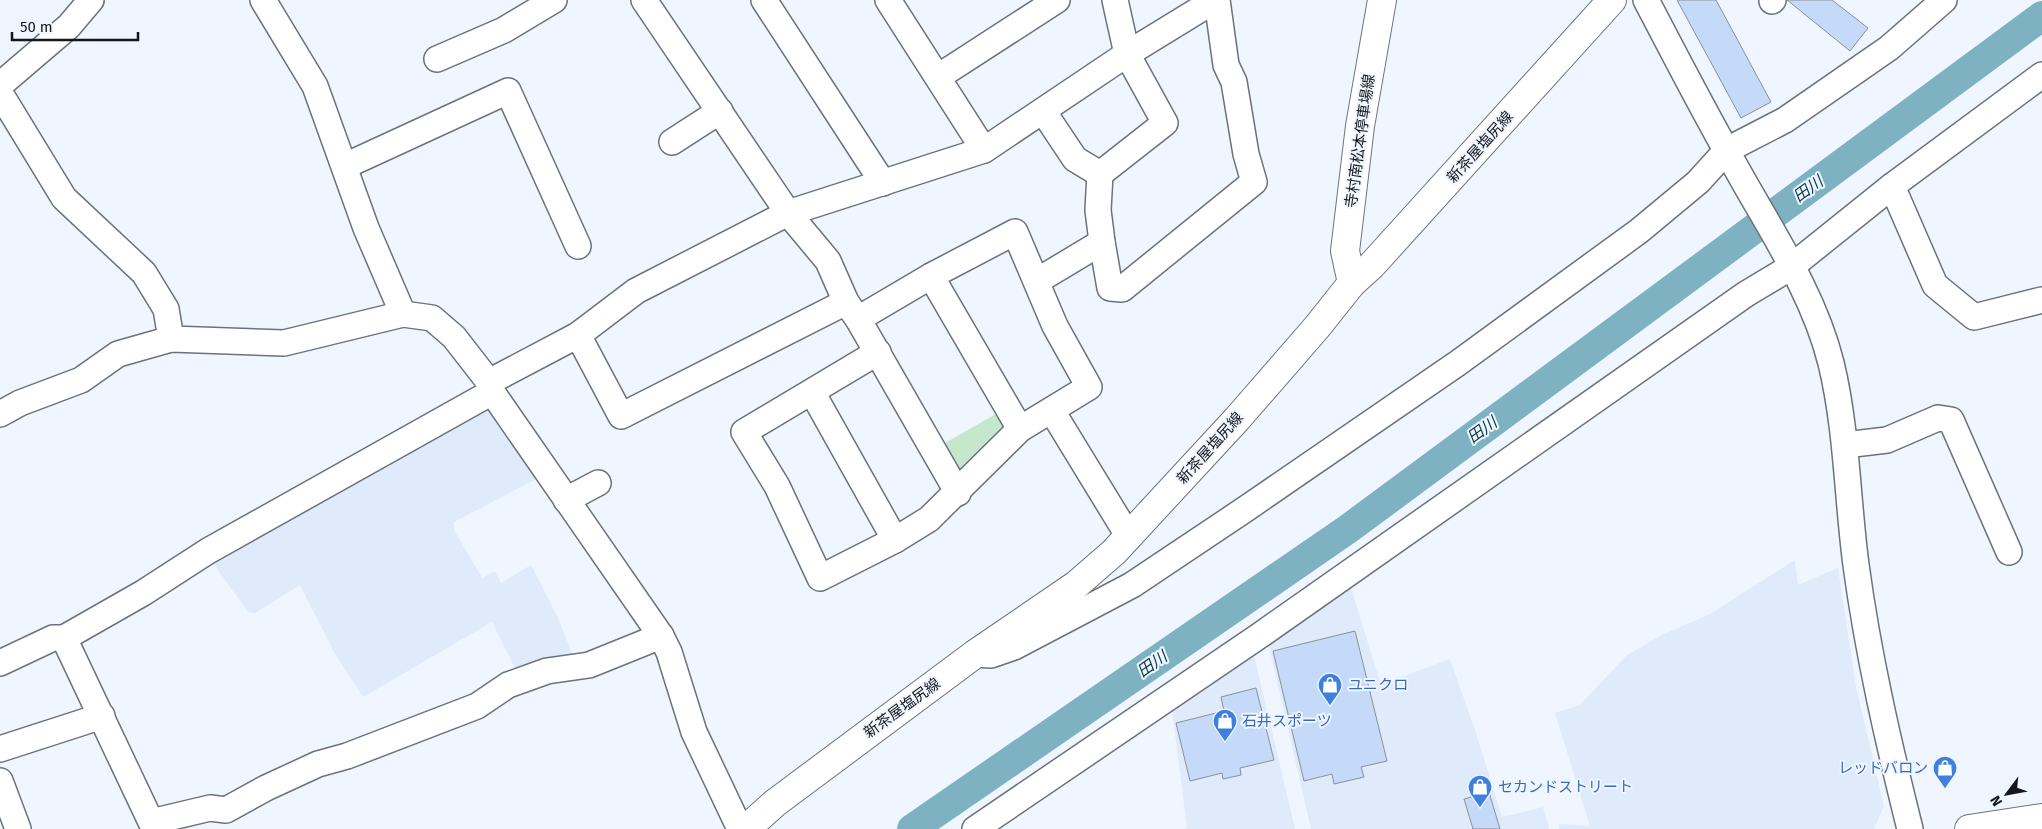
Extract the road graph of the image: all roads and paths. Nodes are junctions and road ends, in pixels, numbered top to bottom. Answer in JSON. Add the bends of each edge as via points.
{"nodes":[{"id":1,"x":91,"y":0,"type":"edge"},
{"id":2,"x":263,"y":0,"type":"edge"},
{"id":3,"x":554,"y":0,"type":"edge"},
{"id":4,"x":644,"y":0,"type":"edge"},
{"id":5,"x":764,"y":0,"type":"edge"},
{"id":6,"x":1057,"y":0,"type":"edge"},
{"id":7,"x":1115,"y":0,"type":"edge"},
{"id":8,"x":1216,"y":0,"type":"edge"},
{"id":9,"x":1382,"y":0,"type":"edge"},
{"id":10,"x":1612,"y":0,"type":"edge"},
{"id":11,"x":1646,"y":0,"type":"edge"},
{"id":12,"x":1944,"y":0,"type":"edge"},
{"id":13,"x":893,"y":2,"type":"edge"},
{"id":14,"x":1127,"y":54,"type":"junction"},
{"id":15,"x":438,"y":59,"type":"dead end"},
{"id":16,"x":2042,"y":75,"type":"edge"},
{"id":17,"x":938,"y":77,"type":"junction"},
{"id":18,"x":0,"y":85,"type":"edge"},
{"id":19,"x":0,"y":92,"type":"edge"},
{"id":20,"x":720,"y":111,"type":"junction"},
{"id":21,"x":1043,"y":111,"type":"junction"},
{"id":22,"x":672,"y":142,"type":"dead end"},
{"id":23,"x":984,"y":150,"type":"junction"},
{"id":24,"x":1729,"y":156,"type":"junction"},
{"id":25,"x":345,"y":166,"type":"junction"},
{"id":26,"x":1100,"y":174,"type":"junction"},
{"id":27,"x":883,"y":183,"type":"junction"},
{"id":28,"x":1892,"y":186,"type":"junction"},
{"id":29,"x":788,"y":214,"type":"junction"},
{"id":30,"x":1102,"y":242,"type":"junction"},
{"id":31,"x":578,"y":246,"type":"dead end"},
{"id":32,"x":1789,"y":261,"type":"junction"},
{"id":33,"x":931,"y":276,"type":"junction"},
{"id":34,"x":1037,"y":281,"type":"junction"},
{"id":35,"x":1352,"y":283,"type":"junction"},
{"id":36,"x":2042,"y":300,"type":"edge"},
{"id":37,"x":852,"y":310,"type":"junction"},
{"id":38,"x":403,"y":314,"type":"junction"},
{"id":39,"x":578,"y":336,"type":"junction"},
{"id":40,"x":171,"y":339,"type":"junction"},
{"id":41,"x":878,"y":352,"type":"junction"},
{"id":42,"x":490,"y":387,"type":"junction"},
{"id":43,"x":812,"y":392,"type":"junction"},
{"id":44,"x":1052,"y":411,"type":"junction"},
{"id":45,"x":0,"y":414,"type":"edge"},
{"id":46,"x":1020,"y":429,"type":"junction"},
{"id":47,"x":1845,"y":445,"type":"junction"},
{"id":48,"x":598,"y":483,"type":"dead end"},
{"id":49,"x":958,"y":493,"type":"junction"},
{"id":50,"x":566,"y":500,"type":"junction"},
{"id":51,"x":1129,"y":537,"type":"junction"},
{"id":52,"x":895,"y":540,"type":"junction"},
{"id":53,"x":2009,"y":552,"type":"dead end"},
{"id":54,"x":661,"y":636,"type":"junction"},
{"id":55,"x":64,"y":638,"type":"junction"},
{"id":56,"x":975,"y":654,"type":"junction"},
{"id":57,"x":0,"y":663,"type":"edge"},
{"id":58,"x":102,"y":716,"type":"junction"},
{"id":59,"x":0,"y":749,"type":"edge"},
{"id":60,"x":0,"y":781,"type":"edge"},
{"id":61,"x":2042,"y":818,"type":"edge"},
{"id":62,"x":142,"y":825,"type":"edge"},
{"id":63,"x":18,"y":829,"type":"edge"},
{"id":64,"x":740,"y":829,"type":"edge"},
{"id":65,"x":746,"y":829,"type":"edge"},
{"id":66,"x":975,"y":829,"type":"edge"},
{"id":67,"x":1910,"y":829,"type":"edge"},
{"id":68,"x":1969,"y":829,"type":"edge"}],
"edges":[{"from":1,"to":18,"type":"street","via":[[69,26]]},
{"from":2,"to":25,"type":"street","via":[[315,86]]},
{"from":3,"to":15,"type":"street","via":[[504,30]]},
{"from":4,"to":20,"type":"street"},
{"from":5,"to":27,"type":"street"},
{"from":6,"to":17,"type":"street"},
{"from":7,"to":14,"type":"street"},
{"from":8,"to":14,"type":"street"},
{"from":8,"to":30,"type":"street","via":[[1226,65],[1234,82],[1254,182],[1122,289],[1110,288]]},
{"from":9,"to":35,"type":"main road","name":"寺村南松本停車場線","via":[[1360,126],[1345,251]]},
{"from":10,"to":35,"type":"main road","name":"新茶屋塩尻線","via":[[1372,265]]},
{"from":11,"to":24,"type":"street"},
{"from":12,"to":24,"type":"street","via":[[1881,54]]},
{"from":13,"to":17,"type":"street"},
{"from":14,"to":21,"type":"street"},
{"from":14,"to":26,"type":"street","via":[[1165,123]]},
{"from":16,"to":28,"type":"street"},
{"from":17,"to":23,"type":"street"},
{"from":19,"to":40,"type":"street","via":[[64,198],[144,273],[166,309]]},
{"from":20,"to":22,"type":"street"},
{"from":20,"to":29,"type":"street"},
{"from":21,"to":23,"type":"street"},
{"from":21,"to":26,"type":"street","via":[[1075,160]]},
{"from":23,"to":27,"type":"street"},
{"from":24,"to":32,"type":"street"},
{"from":24,"to":56,"type":"street","via":[[1640,232],[1458,363],[1132,585],[1014,647],[990,655]]},
{"from":25,"to":31,"type":"street","via":[[508,91]]},
{"from":25,"to":38,"type":"street","via":[[366,228]]},
{"from":26,"to":30,"type":"street","via":[[1098,210]]},
{"from":27,"to":29,"type":"street"},
{"from":28,"to":32,"type":"street"},
{"from":28,"to":36,"type":"street","via":[[1935,285],[1974,317]]},
{"from":29,"to":37,"type":"street","via":[[828,261]]},
{"from":29,"to":39,"type":"street","via":[[636,291]]},
{"from":30,"to":34,"type":"street"},
{"from":32,"to":47,"type":"street","via":[[1813,312],[1830,361]]},
{"from":32,"to":66,"type":"street","via":[[1259,636]]},
{"from":33,"to":34,"type":"street","via":[[1014,232]]},
{"from":33,"to":37,"type":"street"},
{"from":33,"to":46,"type":"street"},
{"from":34,"to":44,"type":"street","via":[[1055,326],[1089,386]]},
{"from":35,"to":51,"type":"main road","name":"新茶屋塩尻線","via":[[1237,419]]},
{"from":37,"to":39,"type":"street","via":[[621,416]]},
{"from":37,"to":41,"type":"street"},
{"from":38,"to":40,"type":"street","via":[[284,343]]},
{"from":38,"to":42,"type":"street","via":[[432,318],[454,337]]},
{"from":39,"to":42,"type":"street"},
{"from":40,"to":45,"type":"street","via":[[118,354],[81,380]]},
{"from":41,"to":43,"type":"street"},
{"from":41,"to":49,"type":"street"},
{"from":42,"to":50,"type":"street"},
{"from":42,"to":55,"type":"street"},
{"from":43,"to":52,"type":"street"},
{"from":43,"to":52,"type":"street","via":[[744,432],[777,486],[820,578]]},
{"from":44,"to":46,"type":"street"},
{"from":44,"to":51,"type":"street"},
{"from":46,"to":49,"type":"street"},
{"from":47,"to":53,"type":"street","via":[[1887,440],[1938,418],[1951,420]]},
{"from":47,"to":67,"type":"street","via":[[1865,627]]},
{"from":48,"to":50,"type":"street"},
{"from":49,"to":52,"type":"street","via":[[929,519]]},
{"from":50,"to":54,"type":"street"},
{"from":51,"to":56,"type":"main road","name":"新茶屋塩尻線","via":[[1076,585]]},
{"from":54,"to":62,"type":"street","via":[[589,665],[547,671],[508,685],[477,706],[318,764],[226,810],[210,808]]},
{"from":54,"to":64,"type":"street","via":[[694,732]]},
{"from":55,"to":57,"type":"street","via":[[52,638]]},
{"from":55,"to":58,"type":"street"},
{"from":56,"to":65,"type":"main road","name":"新茶屋塩尻線","via":[[775,803]]},
{"from":58,"to":59,"type":"street"},
{"from":58,"to":62,"type":"street"},
{"from":60,"to":63,"type":"street"},
{"from":61,"to":68,"type":"main road"}]}
